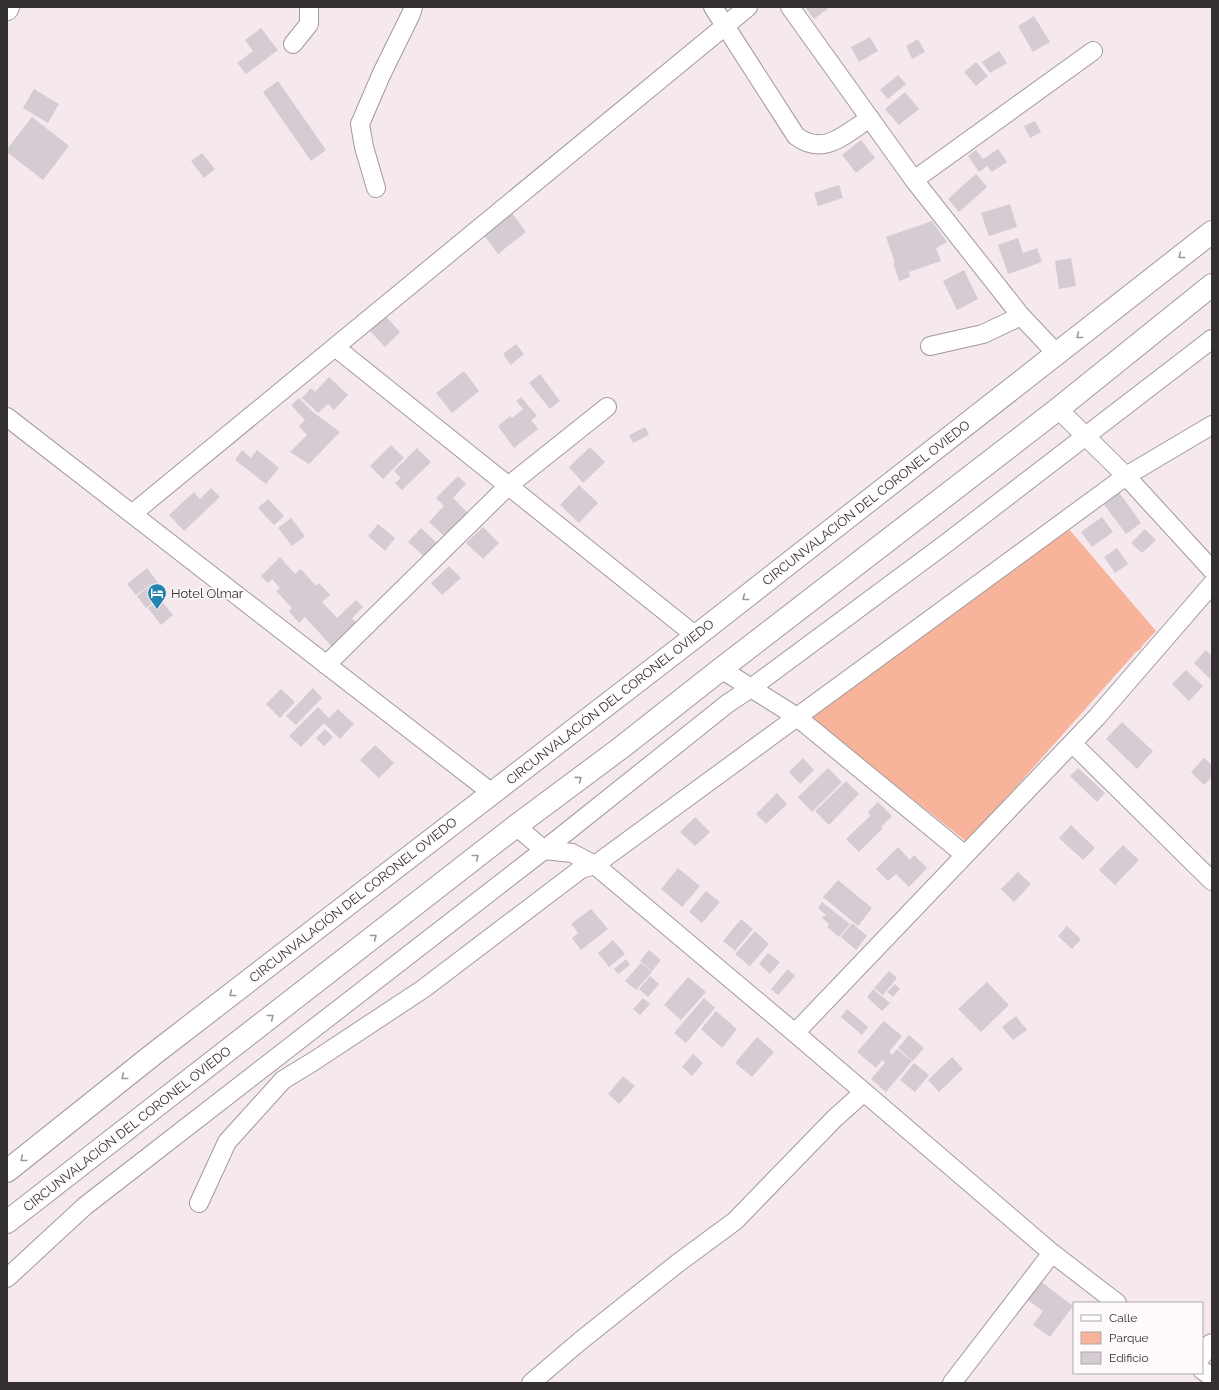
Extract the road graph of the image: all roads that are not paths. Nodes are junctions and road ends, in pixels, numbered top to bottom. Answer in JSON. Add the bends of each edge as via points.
{"nodes":[{"id":1,"x":309,"y":7,"type":"edge"},
{"id":2,"x":413,"y":7,"type":"edge"},
{"id":3,"x":713,"y":7,"type":"edge"},
{"id":4,"x":748,"y":7,"type":"edge"},
{"id":5,"x":790,"y":7,"type":"edge"},
{"id":6,"x":725,"y":26,"type":"junction"},
{"id":7,"x":293,"y":44,"type":"dead end"},
{"id":8,"x":1093,"y":51,"type":"dead end"},
{"id":9,"x":870,"y":118,"type":"junction"},
{"id":10,"x":914,"y":180,"type":"junction"},
{"id":11,"x":376,"y":188,"type":"dead end"},
{"id":12,"x":1212,"y":232,"type":"edge"},
{"id":13,"x":1212,"y":285,"type":"edge"},
{"id":14,"x":1021,"y":316,"type":"junction"},
{"id":15,"x":1212,"y":339,"type":"edge"},
{"id":16,"x":930,"y":346,"type":"dead end"},
{"id":17,"x":335,"y":347,"type":"junction"},
{"id":18,"x":1057,"y":354,"type":"junction"},
{"id":19,"x":607,"y":407,"type":"dead end"},
{"id":20,"x":1058,"y":409,"type":"junction"},
{"id":21,"x":7,"y":417,"type":"edge"},
{"id":22,"x":1212,"y":425,"type":"edge"},
{"id":23,"x":1086,"y":436,"type":"junction"},
{"id":24,"x":1126,"y":476,"type":"junction"},
{"id":25,"x":508,"y":486,"type":"junction"},
{"id":26,"x":132,"y":514,"type":"junction"},
{"id":27,"x":1212,"y":570,"type":"edge"},
{"id":28,"x":1212,"y":584,"type":"edge"},
{"id":29,"x":696,"y":636,"type":"junction"},
{"id":30,"x":326,"y":665,"type":"junction"},
{"id":31,"x":721,"y":669,"type":"junction"},
{"id":32,"x":751,"y":688,"type":"junction"},
{"id":33,"x":797,"y":717,"type":"junction"},
{"id":34,"x":1072,"y":743,"type":"junction"},
{"id":35,"x":492,"y":793,"type":"junction"},
{"id":36,"x":516,"y":826,"type":"junction"},
{"id":37,"x":544,"y":850,"type":"junction"},
{"id":38,"x":965,"y":855,"type":"junction"},
{"id":39,"x":594,"y":865,"type":"junction"},
{"id":40,"x":1212,"y":881,"type":"edge"},
{"id":41,"x":795,"y":1033,"type":"junction"},
{"id":42,"x":864,"y":1092,"type":"junction"},
{"id":43,"x":7,"y":1171,"type":"edge"},
{"id":44,"x":199,"y":1203,"type":"dead end"},
{"id":45,"x":7,"y":1222,"type":"edge"},
{"id":46,"x":1052,"y":1252,"type":"junction"},
{"id":47,"x":7,"y":1278,"type":"edge"},
{"id":48,"x":1116,"y":1302,"type":"edge"},
{"id":49,"x":1212,"y":1344,"type":"edge"},
{"id":50,"x":1203,"y":1354,"type":"edge"},
{"id":51,"x":1203,"y":1371,"type":"edge"},
{"id":52,"x":1212,"y":1377,"type":"edge"},
{"id":53,"x":531,"y":1383,"type":"edge"},
{"id":54,"x":952,"y":1383,"type":"edge"}],
"edges":[{"from":1,"to":7,"type":"street","via":[[309,24]]},
{"from":2,"to":11,"type":"street","via":[[360,124]]},
{"from":3,"to":6,"type":"street"},
{"from":4,"to":6,"type":"street"},
{"from":5,"to":9,"type":"street"},
{"from":6,"to":9,"type":"street","via":[[796,136],[804,142],[816,145],[830,144]]},
{"from":6,"to":17,"type":"street"},
{"from":8,"to":10,"type":"street"},
{"from":9,"to":10,"type":"street"},
{"from":10,"to":14,"type":"street"},
{"from":12,"to":18,"type":"highway","name":"CIRCUNVALACIÓN DEL CORONEL OVIEDO","one_way":true},
{"from":13,"to":20,"type":"highway","name":"CIRCUNVALACIÓN DEL CORONEL OVIEDO"},
{"from":14,"to":16,"type":"street","via":[[983,334]]},
{"from":14,"to":18,"type":"street"},
{"from":15,"to":23,"type":"street"},
{"from":17,"to":25,"type":"street"},
{"from":17,"to":26,"type":"street"},
{"from":18,"to":29,"type":"highway","name":"CIRCUNVALACIÓN DEL CORONEL OVIEDO","one_way":true},
{"from":19,"to":25,"type":"street"},
{"from":20,"to":23,"type":"street"},
{"from":20,"to":31,"type":"highway","name":"CIRCUNVALACIÓN DEL CORONEL OVIEDO"},
{"from":21,"to":26,"type":"street"},
{"from":22,"to":24,"type":"street"},
{"from":23,"to":24,"type":"street"},
{"from":23,"to":32,"type":"street"},
{"from":24,"to":27,"type":"street"},
{"from":24,"to":33,"type":"street"},
{"from":25,"to":29,"type":"street"},
{"from":25,"to":30,"type":"street"},
{"from":26,"to":30,"type":"street"},
{"from":28,"to":34,"type":"street"},
{"from":29,"to":35,"type":"highway","name":"CIRCUNVALACIÓN DEL CORONEL OVIEDO"},
{"from":30,"to":35,"type":"street"},
{"from":31,"to":32,"type":"street"},
{"from":36,"to":31,"type":"highway","name":"CIRCUNVALACIÓN DEL CORONEL OVIEDO","one_way":true},
{"from":32,"to":33,"type":"street"},
{"from":32,"to":37,"type":"street","via":[[727,704]]},
{"from":33,"to":38,"type":"street"},
{"from":33,"to":39,"type":"street"},
{"from":34,"to":38,"type":"street"},
{"from":34,"to":40,"type":"street"},
{"from":35,"to":43,"type":"highway","name":"CIRCUNVALACIÓN DEL CORONEL OVIEDO","one_way":true,"via":[[155,1053]]},
{"from":36,"to":37,"type":"street"},
{"from":45,"to":36,"type":"highway","name":"CIRCUNVALACIÓN DEL CORONEL OVIEDO","one_way":true},
{"from":37,"to":39,"type":"street","via":[[572,853]]},
{"from":37,"to":47,"type":"street","via":[[85,1206]]},
{"from":38,"to":41,"type":"street"},
{"from":39,"to":41,"type":"street"},
{"from":39,"to":44,"type":"street","via":[[581,869],[423,989],[283,1080],[226,1142]]},
{"from":41,"to":42,"type":"street"},
{"from":42,"to":46,"type":"street"},
{"from":42,"to":53,"type":"street","via":[[835,1118],[735,1221],[672,1268]]},
{"from":46,"to":48,"type":"street"},
{"from":46,"to":54,"type":"street"},
{"from":49,"to":50,"type":"street"},
{"from":51,"to":52,"type":"street"}]}
